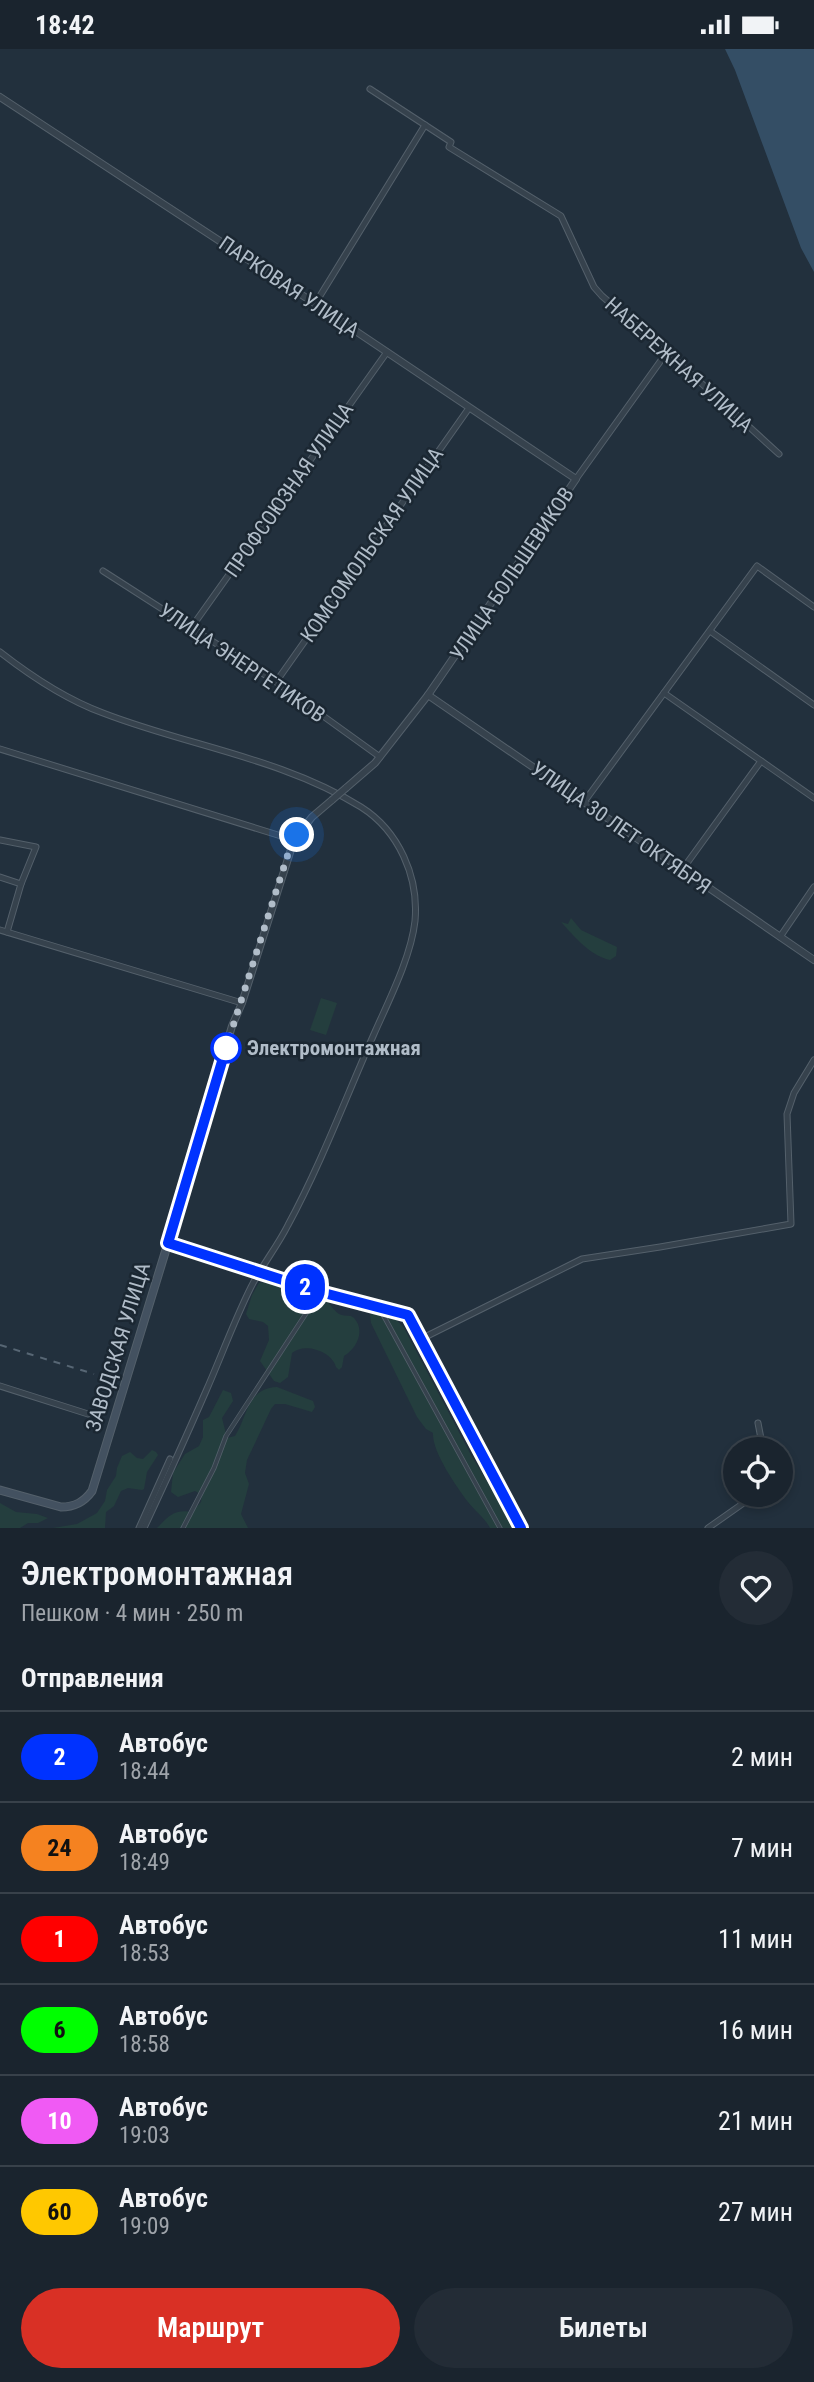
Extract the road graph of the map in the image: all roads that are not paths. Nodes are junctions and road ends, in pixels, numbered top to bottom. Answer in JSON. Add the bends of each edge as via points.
{"nodes":[{"id":1,"x":370,"y":89,"type":"dead end"},
{"id":2,"x":0,"y":97,"type":"edge"},
{"id":3,"x":425,"y":125,"type":"junction"},
{"id":4,"x":315,"y":304,"type":"junction"},
{"id":5,"x":387,"y":352,"type":"junction"},
{"id":6,"x":667,"y":352,"type":"junction"},
{"id":7,"x":469,"y":408,"type":"junction"},
{"id":8,"x":779,"y":454,"type":"dead end"},
{"id":9,"x":576,"y":479,"type":"junction"},
{"id":10,"x":103,"y":571,"type":"dead end"},
{"id":11,"x":814,"y":607,"type":"edge"},
{"id":12,"x":191,"y":628,"type":"junction"},
{"id":13,"x":710,"y":631,"type":"junction"},
{"id":14,"x":0,"y":652,"type":"edge"},
{"id":15,"x":276,"y":682,"type":"junction"},
{"id":16,"x":664,"y":693,"type":"junction"},
{"id":17,"x":428,"y":695,"type":"junction"},
{"id":18,"x":814,"y":705,"type":"edge"},
{"id":19,"x":0,"y":750,"type":"edge"},
{"id":20,"x":380,"y":757,"type":"junction"},
{"id":21,"x":761,"y":761,"type":"junction"},
{"id":22,"x":814,"y":798,"type":"edge"},
{"id":23,"x":332,"y":800,"type":"joint"},
{"id":24,"x":584,"y":802,"type":"junction"},
{"id":25,"x":0,"y":839,"type":"edge"},
{"id":26,"x":294,"y":840,"type":"junction"},
{"id":27,"x":682,"y":870,"type":"junction"},
{"id":28,"x":0,"y":877,"type":"edge"},
{"id":29,"x":22,"y":884,"type":"junction"},
{"id":30,"x":814,"y":887,"type":"edge"},
{"id":31,"x":0,"y":930,"type":"edge"},
{"id":32,"x":7,"y":932,"type":"junction"},
{"id":33,"x":780,"y":937,"type":"junction"},
{"id":34,"x":814,"y":960,"type":"edge"},
{"id":35,"x":242,"y":1003,"type":"junction"},
{"id":36,"x":814,"y":1060,"type":"edge"},
{"id":37,"x":168,"y":1243,"type":"junction"},
{"id":38,"x":320,"y":1292,"type":"junction"},
{"id":39,"x":380,"y":1309,"type":"junction"},
{"id":40,"x":421,"y":1339,"type":"junction"},
{"id":41,"x":0,"y":1386,"type":"edge"},
{"id":42,"x":88,"y":1414,"type":"dead end"},
{"id":43,"x":758,"y":1423,"type":"dead end"},
{"id":44,"x":761,"y":1437,"type":"edge"},
{"id":45,"x":170,"y":1459,"type":"dead end"},
{"id":46,"x":0,"y":1490,"type":"edge"},
{"id":47,"x":738,"y":1507,"type":"edge"},
{"id":48,"x":141,"y":1528,"type":"edge"},
{"id":49,"x":183,"y":1528,"type":"edge"},
{"id":50,"x":500,"y":1528,"type":"edge"},
{"id":51,"x":521,"y":1528,"type":"edge"},
{"id":52,"x":708,"y":1528,"type":"edge"}],
"edges":[{"from":1,"to":3,"type":"street","name":"НАБЕРЕЖНАЯ УЛИЦА"},
{"from":2,"to":4,"type":"street","name":"ПАРКОВАЯ УЛИЦА"},
{"from":3,"to":4,"type":"street"},
{"from":3,"to":6,"type":"street","name":"НАБЕРЕЖНАЯ УЛИЦА","via":[[452,142],[449,147],[561,216],[594,287]]},
{"from":4,"to":5,"type":"street","name":"ПАРКОВАЯ УЛИЦА"},
{"from":5,"to":7,"type":"street","name":"ПАРКОВАЯ УЛИЦА"},
{"from":5,"to":12,"type":"street","name":"ПРОФСОЮЗНАЯ УЛИЦА"},
{"from":6,"to":8,"type":"street","name":"НАБЕРЕЖНАЯ УЛИЦА"},
{"from":6,"to":9,"type":"street","name":"УЛИЦА БОЛЬШЕВИКОВ"},
{"from":7,"to":9,"type":"street","name":"ПАРКОВАЯ УЛИЦА"},
{"from":7,"to":15,"type":"street","name":"КОМСОМОЛЬСКАЯ УЛИЦА"},
{"from":9,"to":17,"type":"street","name":"УЛИЦА БОЛЬШЕВИКОВ"},
{"from":10,"to":12,"type":"street","name":"УЛИЦА ЭНЕРГЕТИКОВ"},
{"from":11,"to":13,"type":"street","via":[[757,566]]},
{"from":12,"to":15,"type":"street","name":"УЛИЦА ЭНЕРГЕТИКОВ"},
{"from":13,"to":16,"type":"street"},
{"from":13,"to":18,"type":"street"},
{"from":14,"to":48,"type":"street","via":[[88,707],[278,768],[354,803],[394,838],[414,889],[412,938],[383,1013],[288,1226],[248,1293],[178,1457]]},
{"from":15,"to":20,"type":"street","name":"УЛИЦА ЭНЕРГЕТИКОВ"},
{"from":16,"to":21,"type":"street"},
{"from":16,"to":24,"type":"street"},
{"from":17,"to":20,"type":"street","name":"УЛИЦА БОЛЬШЕВИКОВ"},
{"from":17,"to":24,"type":"street","name":"УЛИЦА 30 ЛЕТ ОКТЯБРЯ"},
{"from":19,"to":26,"type":"street"},
{"from":20,"to":23,"type":"street","name":"УЛИЦА БОЛЬШЕВИКОВ","bridge":true},
{"from":21,"to":22,"type":"street"},
{"from":21,"to":27,"type":"street"},
{"from":23,"to":26,"type":"street","name":"ЗАВОДСКАЯ УЛИЦА"},
{"from":24,"to":27,"type":"street","name":"УЛИЦА 30 ЛЕТ ОКТЯБРЯ"},
{"from":25,"to":29,"type":"street","via":[[36,847]]},
{"from":26,"to":35,"type":"street","name":"ЗАВОДСКАЯ УЛИЦА"},
{"from":27,"to":33,"type":"street","name":"УЛИЦА 30 ЛЕТ ОКТЯБРЯ"},
{"from":28,"to":29,"type":"street"},
{"from":29,"to":32,"type":"street"},
{"from":30,"to":33,"type":"street"},
{"from":31,"to":32,"type":"street"},
{"from":32,"to":35,"type":"street"},
{"from":33,"to":34,"type":"street","name":"УЛИЦА 30 ЛЕТ ОКТЯБРЯ"},
{"from":35,"to":37,"type":"street","name":"ЗАВОДСКАЯ УЛИЦА"},
{"from":36,"to":40,"type":"street","via":[[787,1114],[791,1224],[582,1259]]},
{"from":37,"to":38,"type":"main road","bridge":true},
{"from":37,"to":46,"type":"main road","name":"ЗАВОДСКАЯ УЛИЦА","via":[[88,1497],[71,1507],[55,1506]]},
{"from":38,"to":39,"type":"main road"},
{"from":38,"to":49,"type":"street","via":[[226,1436]]},
{"from":39,"to":40,"type":"main road","via":[[408,1315]]},
{"from":39,"to":50,"type":"street"},
{"from":40,"to":51,"type":"main road"},
{"from":41,"to":42,"type":"street"},
{"from":43,"to":44,"type":"street"},
{"from":45,"to":48,"type":"street"},
{"from":47,"to":52,"type":"street"}]}
